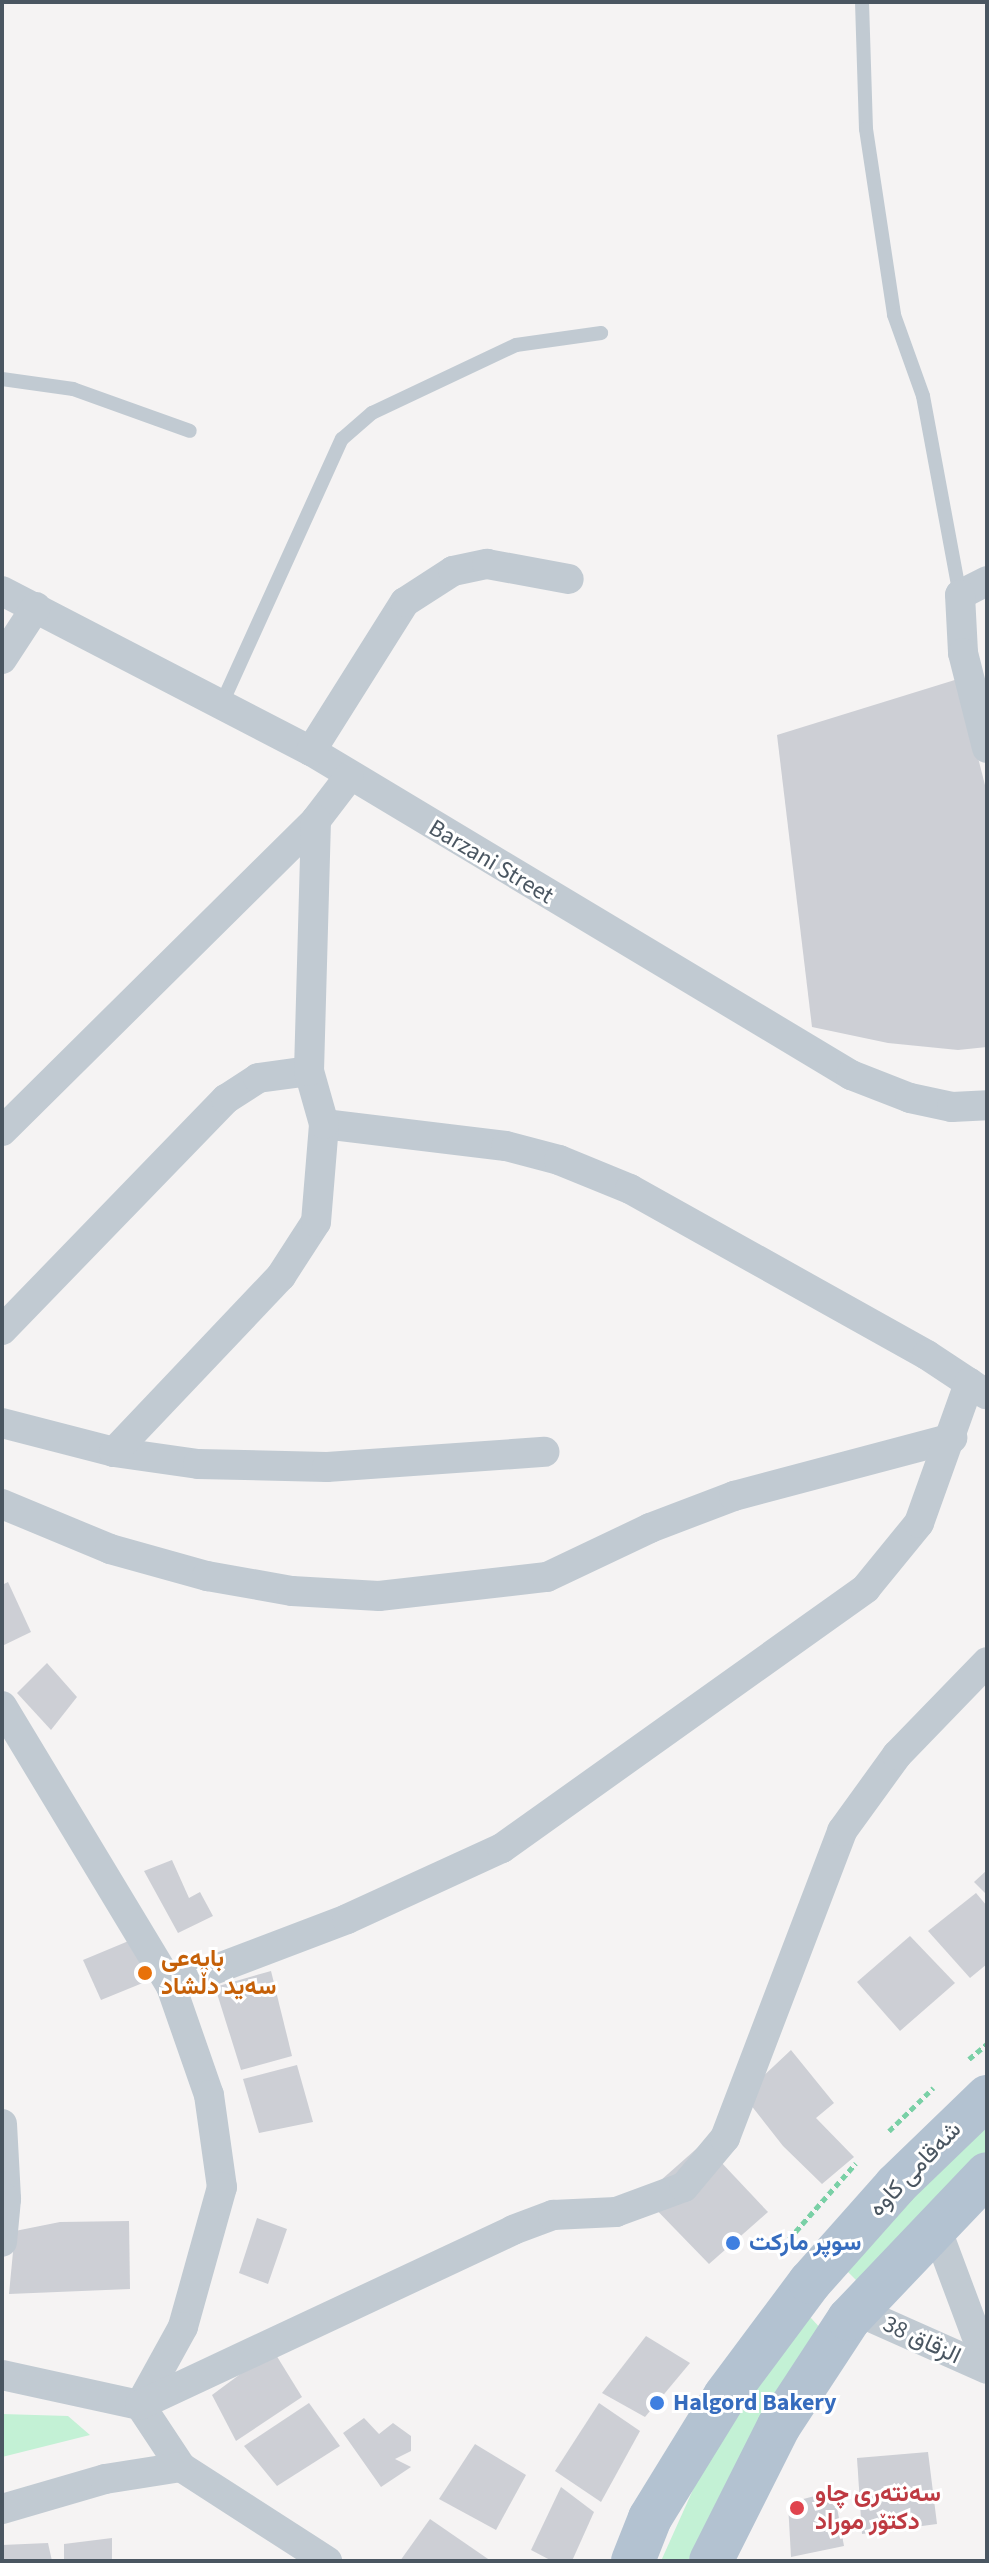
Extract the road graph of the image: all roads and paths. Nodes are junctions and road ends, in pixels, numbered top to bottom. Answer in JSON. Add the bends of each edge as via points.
{"nodes":[{"id":1,"x":862,"y":2,"type":"edge"},
{"id":2,"x":601,"y":333,"type":"dead end"},
{"id":3,"x":2,"y":379,"type":"edge"},
{"id":4,"x":190,"y":431,"type":"dead end"},
{"id":5,"x":569,"y":579,"type":"dead end"},
{"id":6,"x":987,"y":581,"type":"edge"},
{"id":7,"x":2,"y":591,"type":"edge"},
{"id":8,"x":960,"y":595,"type":"junction"},
{"id":9,"x":36,"y":607,"type":"junction"},
{"id":10,"x":2,"y":659,"type":"edge"},
{"id":11,"x":222,"y":703,"type":"junction"},
{"id":12,"x":987,"y":748,"type":"edge"},
{"id":13,"x":311,"y":751,"type":"junction"},
{"id":14,"x":349,"y":777,"type":"junction"},
{"id":15,"x":316,"y":820,"type":"junction"},
{"id":16,"x":309,"y":1071,"type":"junction"},
{"id":17,"x":987,"y":1105,"type":"edge"},
{"id":18,"x":324,"y":1124,"type":"junction"},
{"id":19,"x":2,"y":1131,"type":"edge"},
{"id":20,"x":2,"y":1330,"type":"edge"},
{"id":21,"x":978,"y":1388,"type":"edge"},
{"id":22,"x":2,"y":1423,"type":"edge"},
{"id":23,"x":952,"y":1438,"type":"junction"},
{"id":24,"x":114,"y":1452,"type":"junction"},
{"id":25,"x":544,"y":1452,"type":"dead end"},
{"id":26,"x":2,"y":1504,"type":"edge"},
{"id":27,"x":987,"y":1662,"type":"edge"},
{"id":28,"x":2,"y":1706,"type":"edge"},
{"id":29,"x":171,"y":1986,"type":"junction"},
{"id":30,"x":987,"y":2097,"type":"edge"},
{"id":31,"x":2,"y":2124,"type":"edge"},
{"id":32,"x":987,"y":2174,"type":"edge"},
{"id":33,"x":935,"y":2225,"type":"junction"},
{"id":34,"x":2,"y":2242,"type":"edge"},
{"id":35,"x":810,"y":2282,"type":"junction"},
{"id":36,"x":857,"y":2311,"type":"junction"},
{"id":37,"x":987,"y":2367,"type":"edge"},
{"id":38,"x":2,"y":2375,"type":"edge"},
{"id":39,"x":140,"y":2405,"type":"junction"},
{"id":40,"x":181,"y":2467,"type":"junction"},
{"id":41,"x":2,"y":2509,"type":"edge"},
{"id":42,"x":327,"y":2561,"type":"edge"},
{"id":43,"x":633,"y":2561,"type":"edge"},
{"id":44,"x":711,"y":2561,"type":"edge"}],
"edges":[{"from":1,"to":8,"type":"lane","via":[[866,129],[894,315],[923,396]]},
{"from":2,"to":11,"type":"lane","via":[[516,345],[372,413],[342,439]]},
{"from":3,"to":4,"type":"lane","via":[[73,389]]},
{"from":5,"to":13,"type":"street","via":[[487,564],[453,571],[405,602]]},
{"from":6,"to":8,"type":"street"},
{"from":7,"to":9,"type":"street","name":"Barzani Street"},
{"from":8,"to":12,"type":"street","via":[[963,653]]},
{"from":9,"to":10,"type":"street"},
{"from":9,"to":11,"type":"street","name":"Barzani Street"},
{"from":11,"to":13,"type":"street","name":"Barzani Street"},
{"from":13,"to":14,"type":"street","name":"Barzani Street"},
{"from":14,"to":15,"type":"street"},
{"from":14,"to":17,"type":"street","name":"Barzani Street","via":[[851,1075],[910,1098],[952,1107]]},
{"from":15,"to":16,"type":"street"},
{"from":15,"to":19,"type":"street"},
{"from":16,"to":18,"type":"street"},
{"from":16,"to":20,"type":"street","via":[[258,1078],[226,1099]]},
{"from":18,"to":21,"type":"street","via":[[506,1146],[559,1160],[630,1189]]},
{"from":18,"to":24,"type":"street","via":[[316,1222],[281,1276]]},
{"from":21,"to":23,"type":"street"},
{"from":22,"to":24,"type":"street"},
{"from":23,"to":26,"type":"street","via":[[734,1496],[650,1528],[547,1577],[379,1596],[292,1591],[207,1576],[110,1549]]},
{"from":23,"to":29,"type":"street","via":[[919,1523],[866,1588],[598,1776],[547,1820],[502,1848],[347,1919]]},
{"from":24,"to":25,"type":"street","via":[[198,1464],[327,1467]]},
{"from":27,"to":39,"type":"street","via":[[897,1755],[842,1831],[725,2138],[684,2187],[616,2212],[553,2215],[513,2230]]},
{"from":28,"to":29,"type":"street"},
{"from":29,"to":39,"type":"street","via":[[209,2095],[222,2187],[183,2327]]},
{"from":30,"to":35,"type":"main road","name":"شەقامی کاوە","via":[[896,2185]]},
{"from":31,"to":34,"type":"street"},
{"from":32,"to":33,"type":"main road"},
{"from":33,"to":36,"type":"main road"},
{"from":33,"to":37,"type":"street","name":"الزقاق 38"},
{"from":35,"to":36,"type":"main road"},
{"from":35,"to":43,"type":"main road","name":"شەقامی کاوە","via":[[725,2396],[650,2518]]},
{"from":36,"to":37,"type":"street","name":"الزقاق 38"},
{"from":36,"to":44,"type":"main road","via":[[779,2426]]},
{"from":38,"to":39,"type":"street"},
{"from":39,"to":40,"type":"street"},
{"from":40,"to":41,"type":"street","via":[[105,2479]]},
{"from":40,"to":42,"type":"street"}]}
